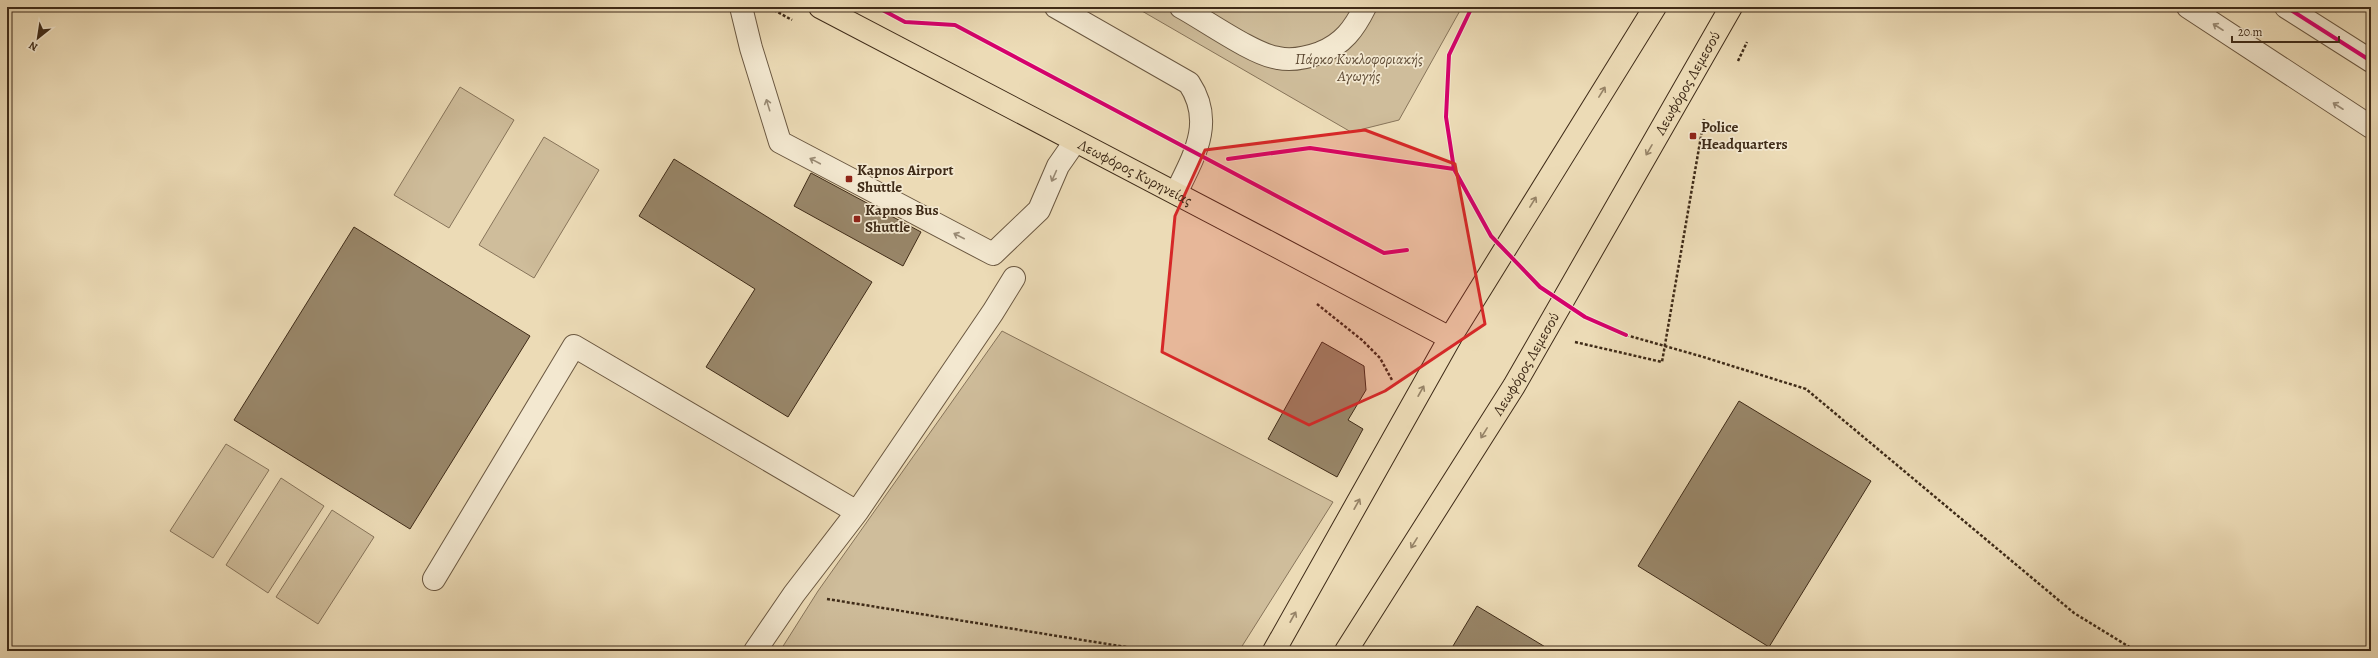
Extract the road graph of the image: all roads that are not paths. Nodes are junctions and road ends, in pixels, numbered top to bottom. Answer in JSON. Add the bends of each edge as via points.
{"nodes":[{"id":1,"x":741,"y":7,"type":"edge"},
{"id":2,"x":820,"y":7,"type":"edge"},
{"id":3,"x":1056,"y":7,"type":"edge"},
{"id":4,"x":1181,"y":7,"type":"edge"},
{"id":5,"x":1365,"y":7,"type":"edge"},
{"id":6,"x":1655,"y":7,"type":"edge"},
{"id":7,"x":1731,"y":7,"type":"edge"},
{"id":8,"x":2188,"y":7,"type":"edge"},
{"id":9,"x":2286,"y":7,"type":"edge"},
{"id":10,"x":2371,"y":61,"type":"edge"},
{"id":11,"x":2371,"y":127,"type":"edge"},
{"id":12,"x":1074,"y":143,"type":"junction"},
{"id":13,"x":1176,"y":193,"type":"junction"},
{"id":14,"x":1014,"y":278,"type":"dead end"},
{"id":15,"x":1450,"y":338,"type":"junction"},
{"id":16,"x":857,"y":512,"type":"junction"},
{"id":17,"x":434,"y":579,"type":"dead end"},
{"id":18,"x":755,"y":651,"type":"edge"},
{"id":19,"x":1274,"y":651,"type":"edge"},
{"id":20,"x":1346,"y":651,"type":"edge"}],
"edges":[{"from":12,"to":1,"type":"street","one_way":true,"via":[[1058,166],[1039,210],[993,254],[780,142]]},
{"from":2,"to":12,"type":"main road","name":"Λεωφόρος Κυρηνείας"},
{"from":3,"to":13,"type":"street","via":[[1189,83],[1197,95],[1201,110],[1199,144]]},
{"from":4,"to":5,"type":"street","via":[[1259,52],[1277,58],[1298,59],[1333,48],[1348,36]]},
{"from":15,"to":6,"type":"main road","one_way":true},
{"from":7,"to":20,"type":"main road","name":"Λεωφόρος Λεμεσού","one_way":true,"via":[[1514,386]]},
{"from":11,"to":8,"type":"street","one_way":true},
{"from":9,"to":10,"type":"street"},
{"from":12,"to":13,"type":"main road","name":"Λεωφόρος Κυρηνείας"},
{"from":13,"to":15,"type":"main road","name":"Λεωφόρος Κυρηνείας"},
{"from":14,"to":16,"type":"street"},
{"from":19,"to":15,"type":"main road","one_way":true},
{"from":16,"to":17,"type":"street","via":[[574,346]]},
{"from":16,"to":18,"type":"street","via":[[794,594]]}]}
